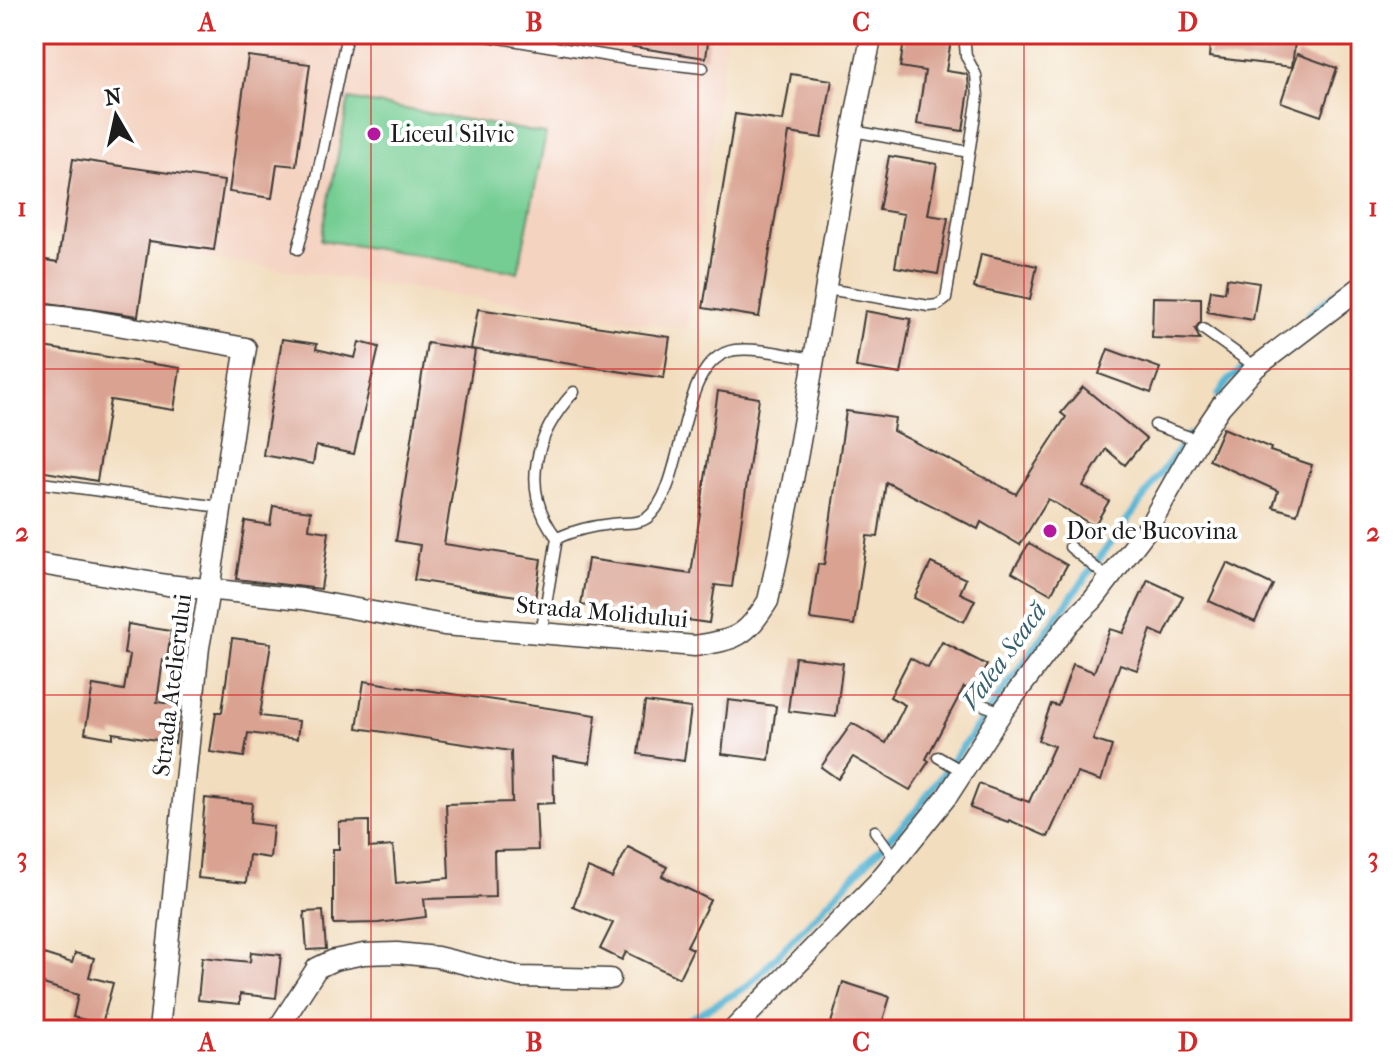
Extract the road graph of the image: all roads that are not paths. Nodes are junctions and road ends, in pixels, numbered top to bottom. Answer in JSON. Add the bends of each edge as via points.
{"nodes":[{"id":1,"x":347,"y":34,"type":"edge"},
{"id":2,"x":476,"y":34,"type":"edge"},
{"id":3,"x":872,"y":34,"type":"edge"},
{"id":4,"x":964,"y":34,"type":"edge"},
{"id":5,"x":703,"y":68,"type":"dead end"},
{"id":6,"x":853,"y":131,"type":"junction"},
{"id":7,"x":969,"y":152,"type":"junction"},
{"id":8,"x":298,"y":249,"type":"dead end"},
{"id":9,"x":1361,"y":287,"type":"edge"},
{"id":10,"x":827,"y":289,"type":"junction"},
{"id":11,"x":34,"y":314,"type":"edge"},
{"id":12,"x":1203,"y":329,"type":"dead end"},
{"id":13,"x":815,"y":359,"type":"junction"},
{"id":14,"x":1249,"y":362,"type":"junction"},
{"id":15,"x":574,"y":392,"type":"dead end"},
{"id":16,"x":1155,"y":425,"type":"dead end"},
{"id":17,"x":1198,"y":440,"type":"junction"},
{"id":18,"x":34,"y":482,"type":"edge"},
{"id":19,"x":220,"y":507,"type":"junction"},
{"id":20,"x":557,"y":538,"type":"junction"},
{"id":21,"x":1070,"y":547,"type":"dead end"},
{"id":22,"x":34,"y":563,"type":"edge"},
{"id":23,"x":1103,"y":574,"type":"junction"},
{"id":24,"x":210,"y":588,"type":"junction"},
{"id":25,"x":541,"y":634,"type":"junction"},
{"id":26,"x":975,"y":702,"type":"dead end"},
{"id":27,"x":1002,"y":712,"type":"junction"},
{"id":28,"x":938,"y":757,"type":"dead end"},
{"id":29,"x":964,"y":772,"type":"junction"},
{"id":30,"x":875,"y":831,"type":"dead end"},
{"id":31,"x":892,"y":855,"type":"junction"},
{"id":32,"x":610,"y":979,"type":"dead end"},
{"id":33,"x":159,"y":1030,"type":"edge"},
{"id":34,"x":277,"y":1030,"type":"edge"},
{"id":35,"x":733,"y":1030,"type":"edge"}],
"edges":[{"from":1,"to":8,"type":"lane"},
{"from":2,"to":5,"type":"lane"},
{"from":3,"to":6,"type":"street","name":"Strada Molidului"},
{"from":4,"to":7,"type":"lane","via":[[978,96]]},
{"from":6,"to":7,"type":"lane"},
{"from":6,"to":10,"type":"street","name":"Strada Molidului"},
{"from":7,"to":10,"type":"lane","via":[[946,299],[929,306]]},
{"from":9,"to":14,"type":"street"},
{"from":10,"to":13,"type":"street","name":"Strada Molidului"},
{"from":11,"to":19,"type":"street","name":"Strada Atelierului","via":[[246,348]]},
{"from":12,"to":14,"type":"lane"},
{"from":13,"to":20,"type":"lane","via":[[738,349],[722,354],[707,366],[688,411],[668,485],[655,509],[636,523],[575,530]]},
{"from":13,"to":25,"type":"street","name":"Strada Molidului","via":[[779,555],[768,601],[754,625],[732,640],[695,646]]},
{"from":14,"to":17,"type":"street"},
{"from":15,"to":20,"type":"lane","via":[[548,427],[534,471],[545,523]]},
{"from":16,"to":17,"type":"lane"},
{"from":17,"to":23,"type":"street","via":[[1148,528]]},
{"from":18,"to":19,"type":"lane"},
{"from":19,"to":24,"type":"street","name":"Strada Atelierului"},
{"from":20,"to":25,"type":"lane"},
{"from":21,"to":23,"type":"lane"},
{"from":22,"to":24,"type":"street","name":"Strada Molidului"},
{"from":23,"to":27,"type":"street","via":[[1093,600],[1069,623]]},
{"from":24,"to":25,"type":"street","name":"Strada Molidului","via":[[444,625]]},
{"from":24,"to":33,"type":"street","name":"Strada Atelierului","via":[[199,647]]},
{"from":26,"to":27,"type":"lane"},
{"from":27,"to":29,"type":"street"},
{"from":28,"to":29,"type":"lane"},
{"from":29,"to":31,"type":"street"},
{"from":30,"to":31,"type":"lane"},
{"from":31,"to":35,"type":"street","via":[[847,916]]},
{"from":32,"to":34,"type":"street","via":[[520,977],[437,957],[364,954],[317,968]]}]}
